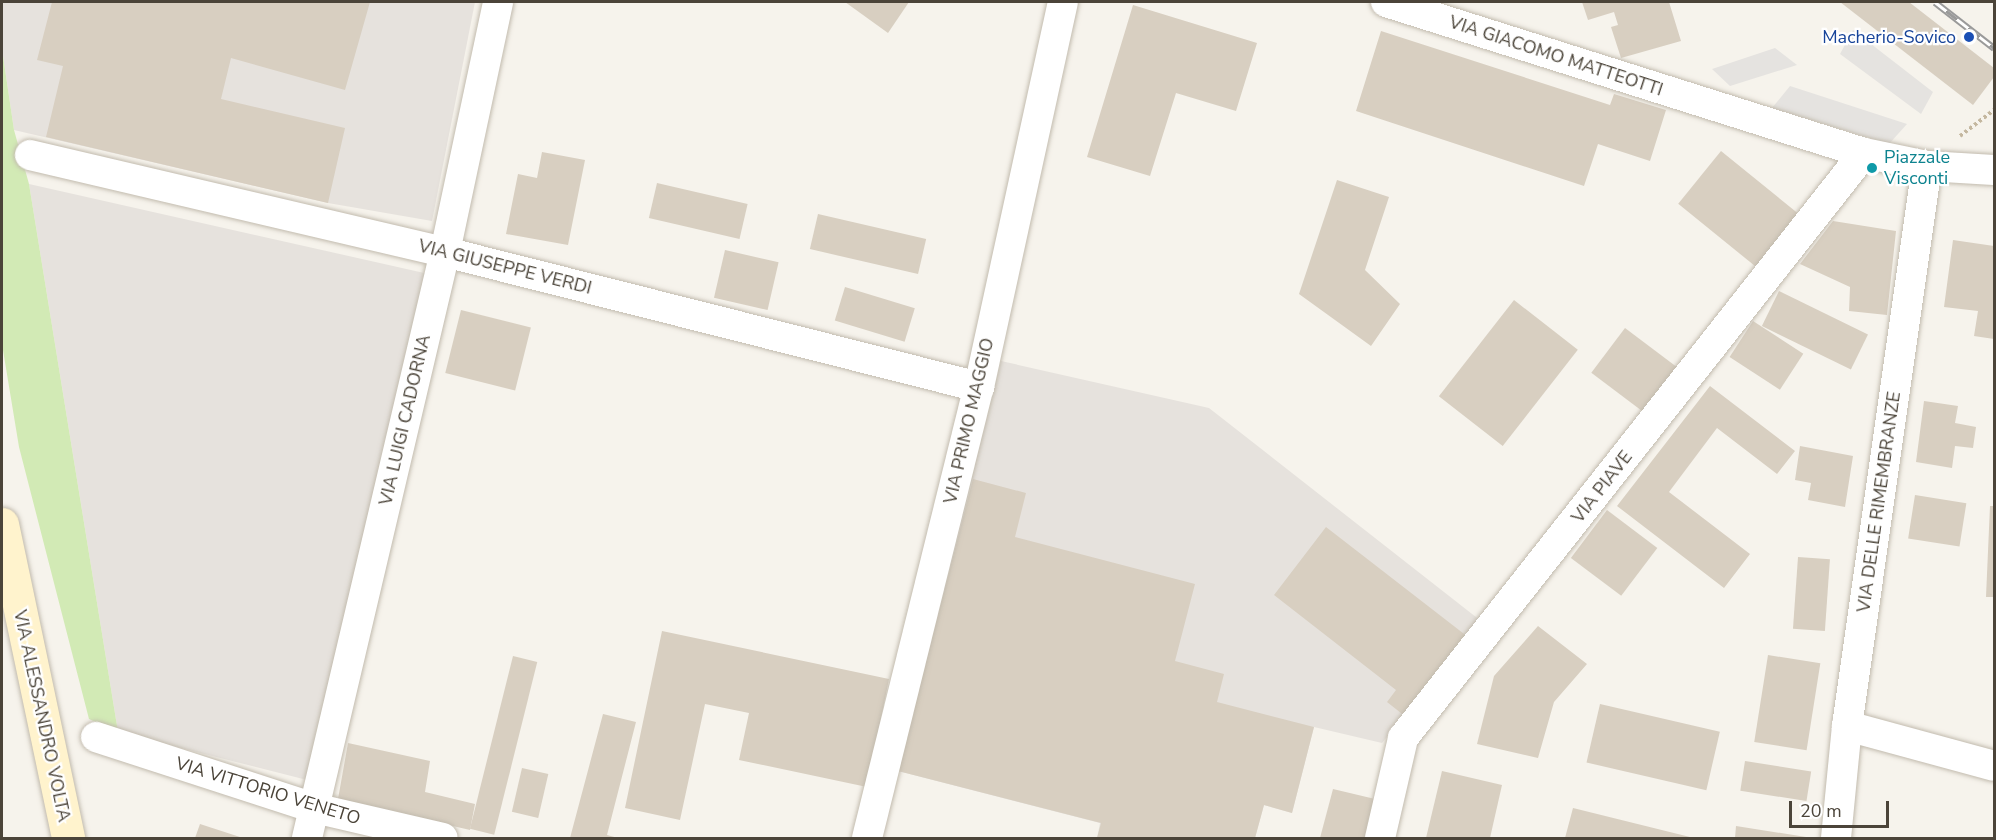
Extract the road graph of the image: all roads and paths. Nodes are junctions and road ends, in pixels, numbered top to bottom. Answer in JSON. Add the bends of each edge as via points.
{"nodes":[{"id":1,"x":498,"y":2,"type":"edge"},
{"id":2,"x":1063,"y":2,"type":"edge"},
{"id":3,"x":1386,"y":2,"type":"edge"},
{"id":4,"x":1995,"y":110,"type":"edge"},
{"id":5,"x":1957,"y":138,"type":"dead end"},
{"id":6,"x":1864,"y":153,"type":"junction"},
{"id":7,"x":30,"y":155,"type":"dead end"},
{"id":8,"x":1927,"y":166,"type":"junction"},
{"id":9,"x":1995,"y":170,"type":"edge"},
{"id":10,"x":445,"y":252,"type":"junction"},
{"id":11,"x":979,"y":387,"type":"junction"},
{"id":12,"x":2,"y":524,"type":"edge"},
{"id":13,"x":1847,"y":726,"type":"junction"},
{"id":14,"x":96,"y":738,"type":"dead end"},
{"id":15,"x":1995,"y":765,"type":"edge"},
{"id":16,"x":314,"y":808,"type":"junction"},
{"id":17,"x":68,"y":838,"type":"edge"},
{"id":18,"x":307,"y":838,"type":"edge"},
{"id":19,"x":443,"y":838,"type":"edge"},
{"id":20,"x":867,"y":838,"type":"edge"},
{"id":21,"x":1380,"y":838,"type":"edge"},
{"id":22,"x":1836,"y":838,"type":"edge"}],
"edges":[{"from":1,"to":10,"type":"street","name":"VIA LUIGI CADORNA"},
{"from":2,"to":11,"type":"street","name":"VIA PRIMO MAGGIO"},
{"from":3,"to":6,"type":"street","name":"VIA GIACOMO MATTEOTTI"},
{"from":4,"to":5,"type":"path"},
{"from":6,"to":8,"type":"street"},
{"from":6,"to":21,"type":"street","name":"VIA PIAVE","via":[[1403,738]]},
{"from":7,"to":10,"type":"street","name":"VIA GIUSEPPE VERDI"},
{"from":8,"to":9,"type":"street"},
{"from":8,"to":13,"type":"street","name":"VIA DELLE RIMEMBRANZE"},
{"from":10,"to":11,"type":"street","name":"VIA GIUSEPPE VERDI"},
{"from":10,"to":16,"type":"street","name":"VIA LUIGI CADORNA"},
{"from":11,"to":20,"type":"street","name":"VIA PRIMO MAGGIO"},
{"from":12,"to":17,"type":"main road","name":"VIA ALESSANDRO VOLTA"},
{"from":13,"to":15,"type":"street"},
{"from":13,"to":22,"type":"street","name":"VIA DELLE RIMEMBRANZE"},
{"from":14,"to":16,"type":"street","name":"VIA VITTORIO VENETO"},
{"from":16,"to":18,"type":"street","name":"VIA LUIGI CADORNA"},
{"from":16,"to":19,"type":"street","name":"VIA VITTORIO VENETO"}]}
